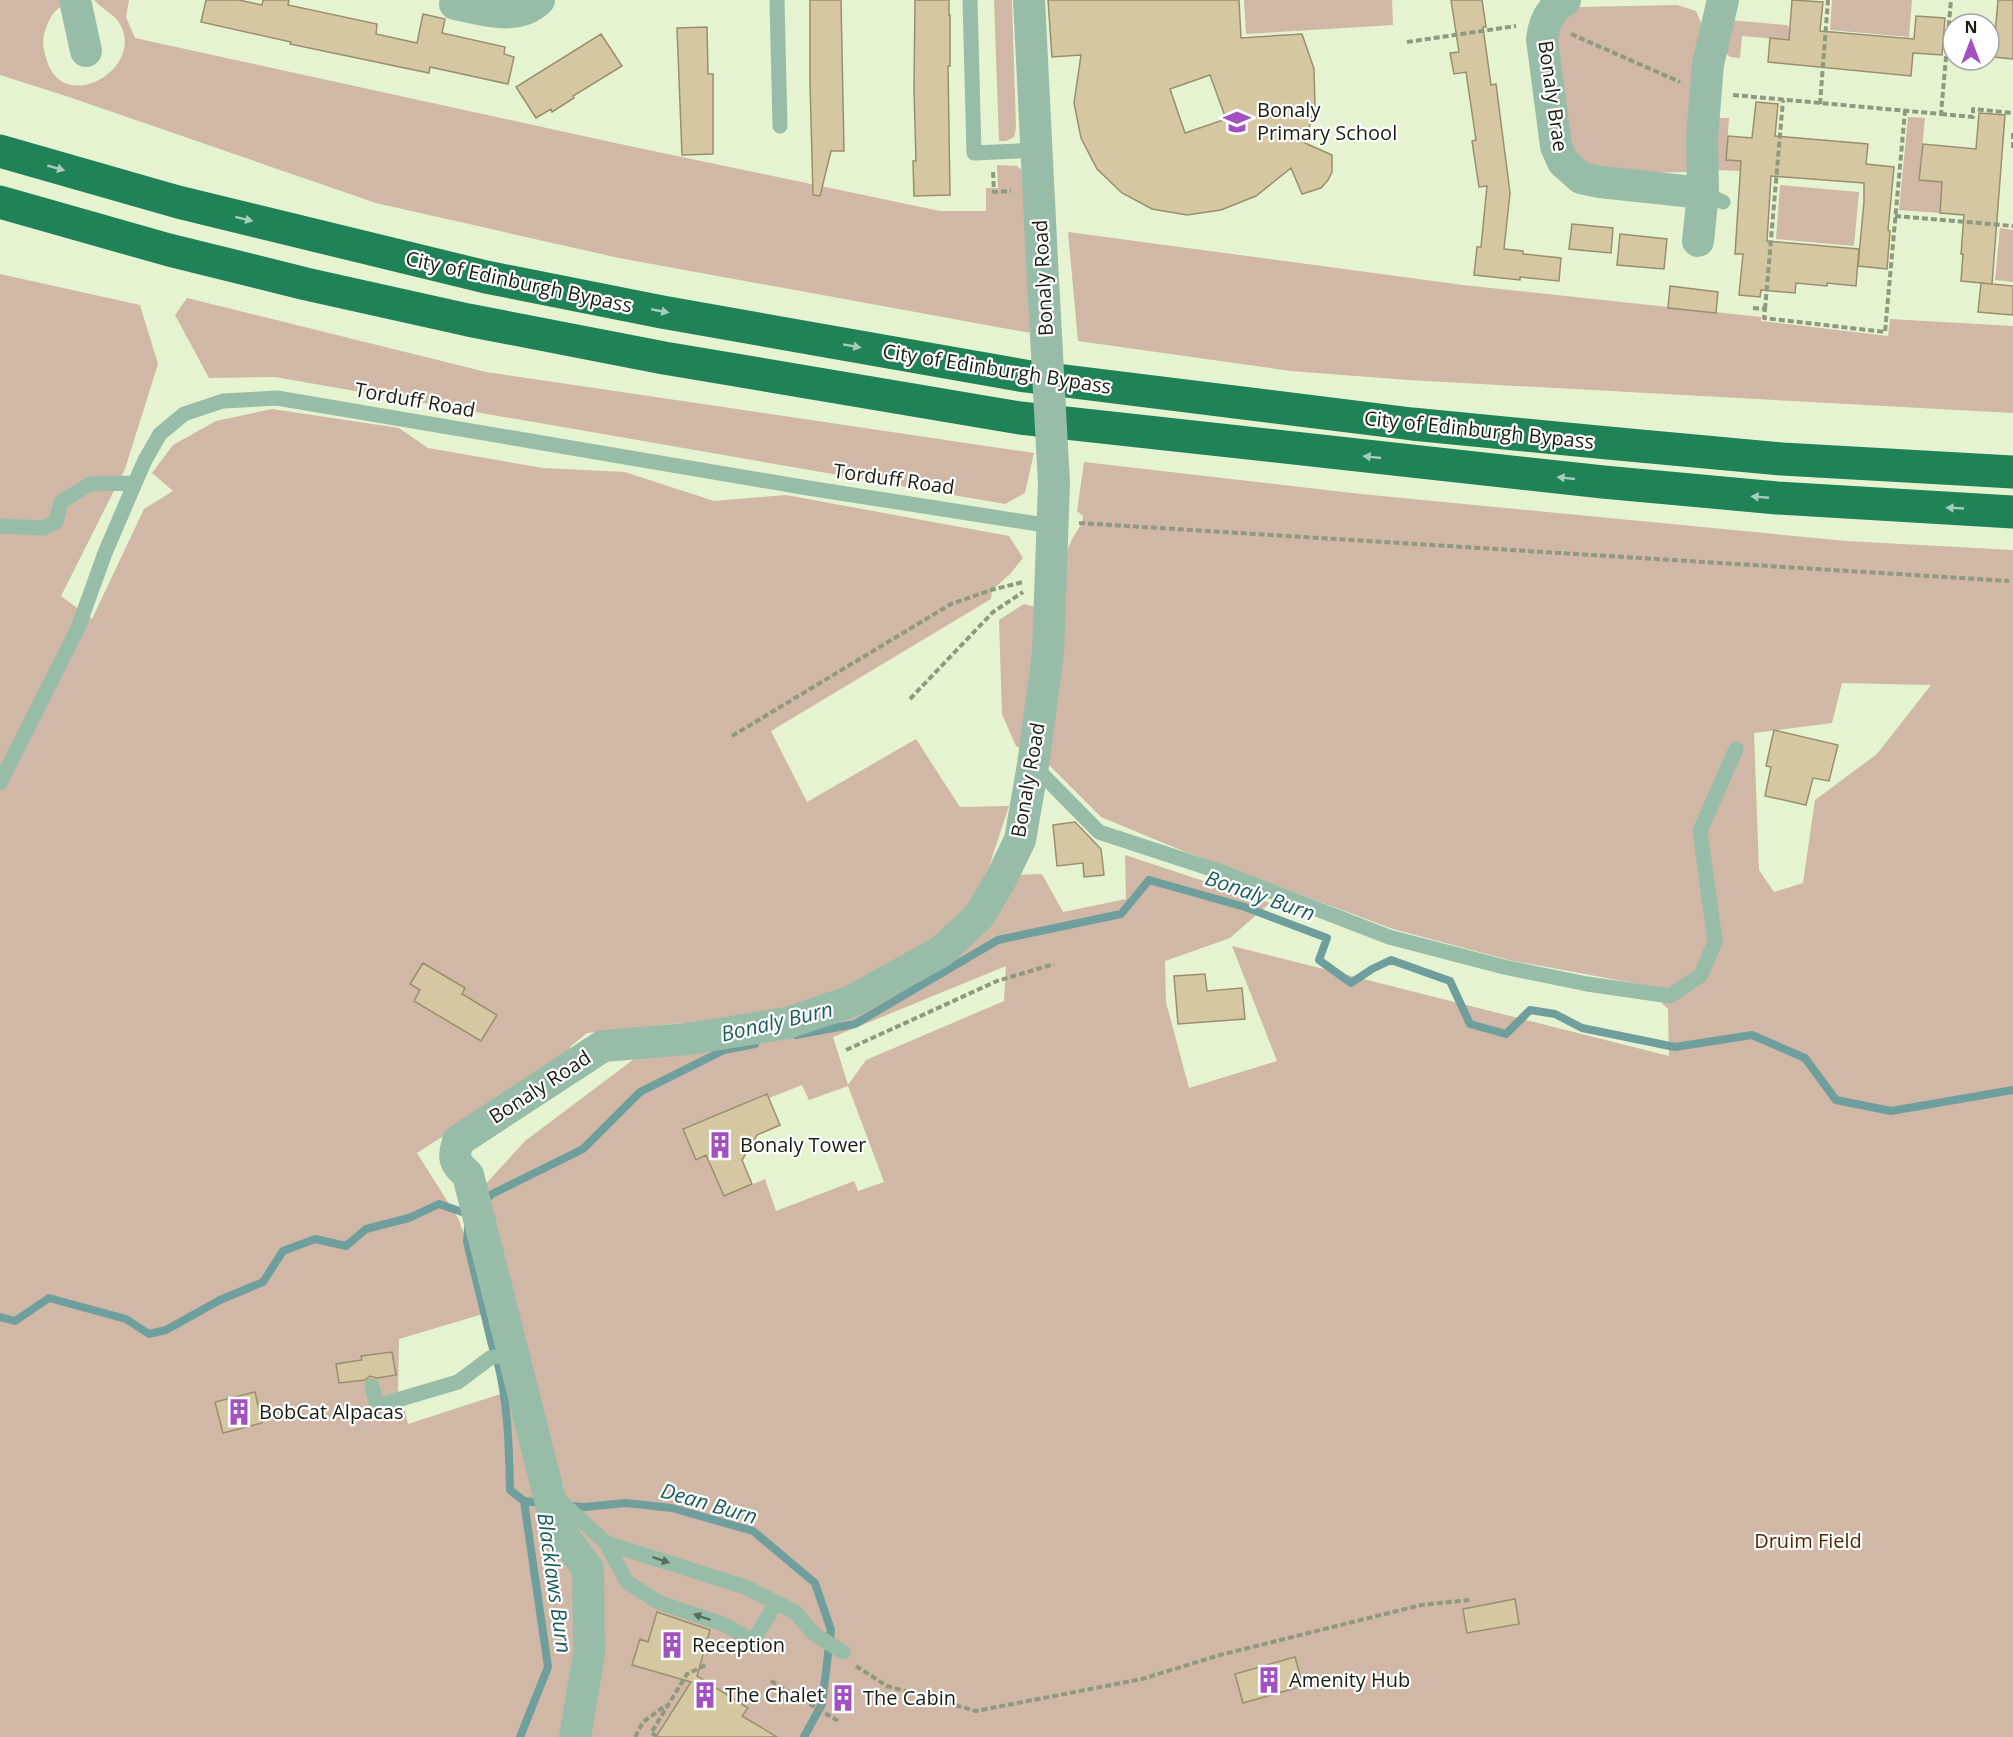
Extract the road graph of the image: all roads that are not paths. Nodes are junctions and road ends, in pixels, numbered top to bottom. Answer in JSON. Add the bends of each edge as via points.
{"nodes":[{"id":1,"x":75,"y":0,"type":"edge"},
{"id":2,"x":539,"y":0,"type":"edge"},
{"id":3,"x":777,"y":0,"type":"edge"},
{"id":4,"x":970,"y":0,"type":"edge"},
{"id":5,"x":1029,"y":0,"type":"edge"},
{"id":6,"x":1723,"y":0,"type":"edge"},
{"id":7,"x":446,"y":2,"type":"edge"},
{"id":8,"x":1555,"y":11,"type":"edge"},
{"id":9,"x":86,"y":51,"type":"dead end"},
{"id":10,"x":780,"y":126,"type":"dead end"},
{"id":11,"x":1037,"y":150,"type":"junction"},
{"id":12,"x":0,"y":151,"type":"edge"},
{"id":13,"x":1713,"y":198,"type":"junction"},
{"id":14,"x":0,"y":202,"type":"edge"},
{"id":15,"x":1698,"y":241,"type":"dead end"},
{"id":16,"x":2013,"y":472,"type":"edge"},
{"id":17,"x":135,"y":483,"type":"junction"},
{"id":18,"x":2013,"y":512,"type":"edge"},
{"id":19,"x":0,"y":526,"type":"edge"},
{"id":20,"x":1051,"y":526,"type":"junction"},
{"id":21,"x":1736,"y":749,"type":"dead end"},
{"id":22,"x":1033,"y":765,"type":"junction"},
{"id":23,"x":0,"y":783,"type":"edge"},
{"id":24,"x":513,"y":1353,"type":"junction"},
{"id":25,"x":372,"y":1386,"type":"dead end"},
{"id":26,"x":556,"y":1502,"type":"junction"},
{"id":27,"x":606,"y":1543,"type":"junction"},
{"id":28,"x":776,"y":1603,"type":"junction"},
{"id":29,"x":843,"y":1652,"type":"road end"},
{"id":30,"x":575,"y":1737,"type":"edge"}],
"edges":[{"from":1,"to":9,"type":"street"},
{"from":2,"to":7,"type":"street","via":[[528,9],[515,12]]},
{"from":3,"to":10,"type":"lane"},
{"from":4,"to":11,"type":"lane","via":[[974,153]]},
{"from":5,"to":11,"type":"street","name":"Bonaly Road"},
{"from":6,"to":13,"type":"street","via":[[1708,64],[1702,138]]},
{"from":8,"to":13,"type":"street","name":"Bonaly Brae","via":[[1542,39],[1556,146],[1569,170],[1581,178],[1600,182]]},
{"from":11,"to":20,"type":"street","name":"Bonaly Road","bridge":true,"via":[[1052,447]]},
{"from":12,"to":16,"type":"highway","name":"City of Edinburgh Bypass","one_way":true,"via":[[178,202],[486,277],[1024,376],[1412,424],[1596,442],[1782,459]]},
{"from":13,"to":15,"type":"street"},
{"from":18,"to":14,"type":"highway","name":"City of Edinburgh Bypass","one_way":true,"via":[[1638,485],[1020,418],[676,360],[468,320],[283,279]]},
{"from":17,"to":19,"type":"lane","via":[[90,484],[61,502],[56,522],[44,528]]},
{"from":17,"to":20,"type":"lane","name":"Torduff Road","via":[[160,434],[184,414],[223,401],[277,398]]},
{"from":17,"to":23,"type":"lane","name":"Torduff Road","via":[[78,628]]},
{"from":20,"to":22,"type":"street","name":"Bonaly Road","via":[[1048,654]]},
{"from":21,"to":22,"type":"lane","via":[[1700,831],[1715,941],[1701,975],[1670,996],[1504,967],[1389,937],[1224,873],[1099,832]]},
{"from":22,"to":24,"type":"street","name":"Bonaly Road","via":[[1020,840],[1000,881],[979,916],[942,951],[852,1001],[787,1023],[688,1039],[603,1046],[458,1141],[456,1164],[468,1175]]},
{"from":24,"to":25,"type":"lane","via":[[490,1358],[458,1382],[377,1406]]},
{"from":24,"to":26,"type":"street","name":"Bonaly Road"},
{"from":26,"to":27,"type":"lane"},
{"from":26,"to":30,"type":"street","name":"Bonaly Road","via":[[557,1527],[588,1569],[589,1654]]},
{"from":27,"to":28,"type":"lane","one_way":true,"via":[[745,1587]]},
{"from":28,"to":27,"type":"lane","one_way":true,"via":[[753,1641],[723,1624],[658,1602],[627,1582]]},
{"from":28,"to":29,"type":"lane","via":[[795,1612],[814,1634]]}]}
